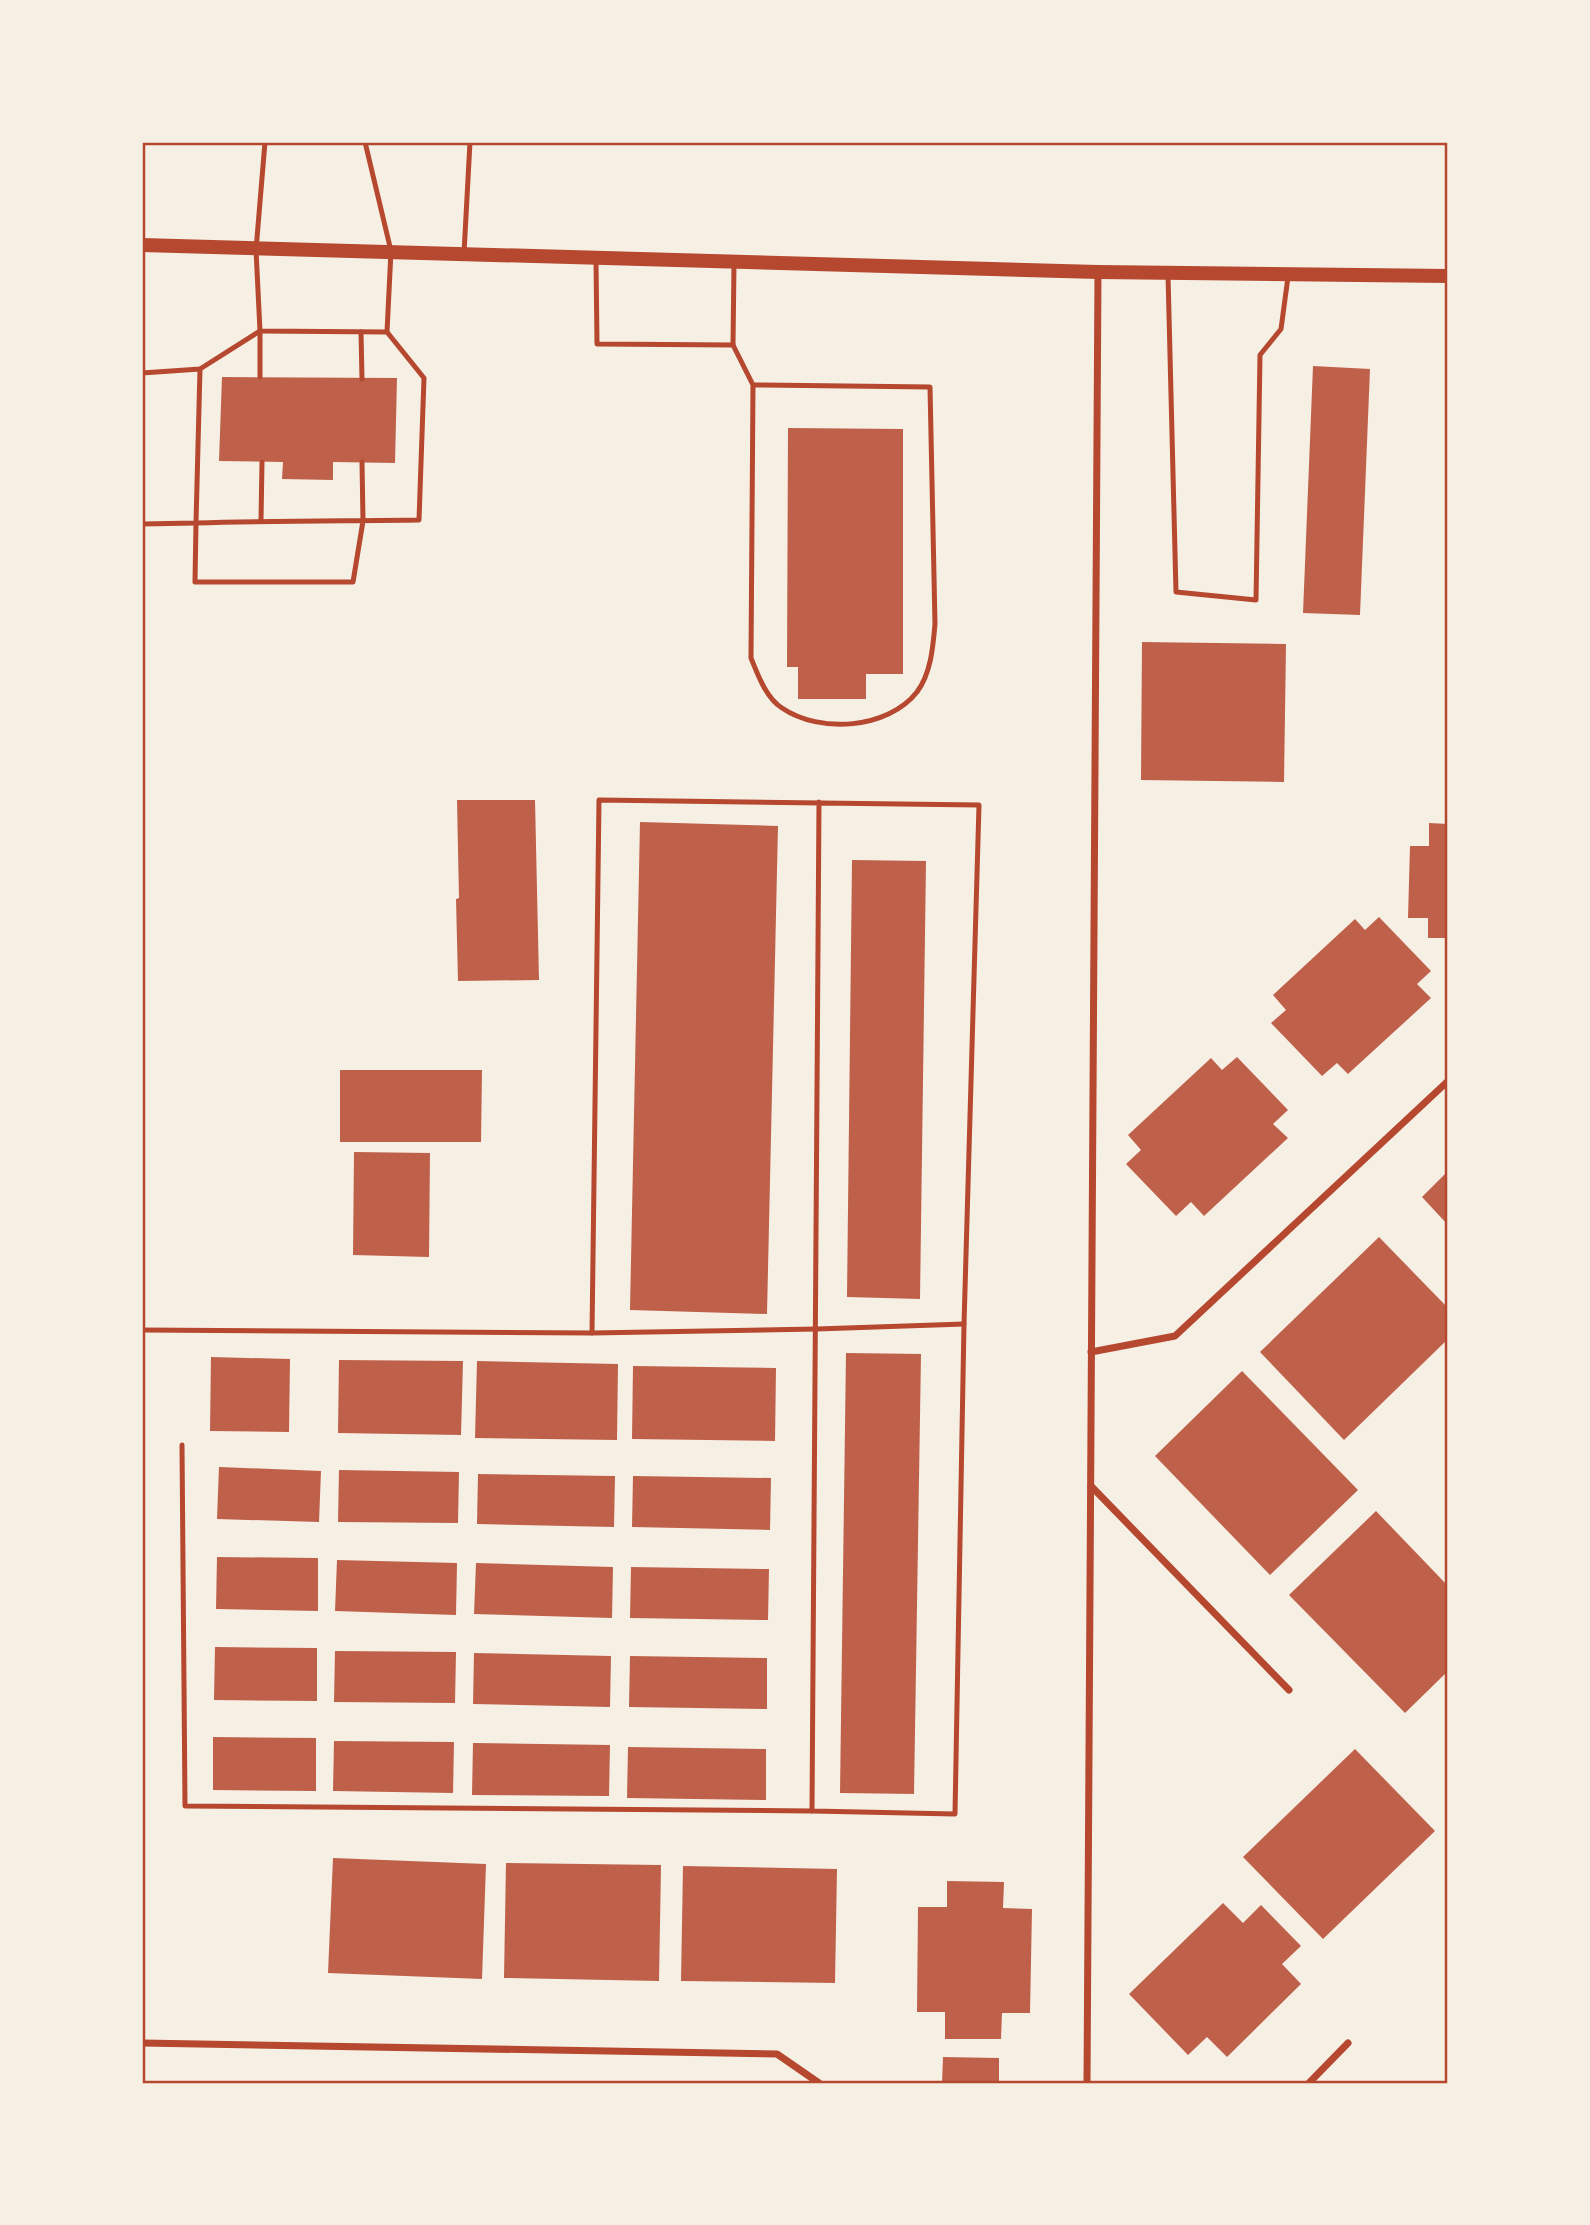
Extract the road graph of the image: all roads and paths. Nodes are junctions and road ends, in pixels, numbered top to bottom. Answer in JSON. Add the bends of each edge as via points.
{"nodes":[{"id":1,"x":265,"y":142,"type":"edge"},
{"id":2,"x":365,"y":142,"type":"edge"},
{"id":3,"x":470,"y":142,"type":"edge"},
{"id":4,"x":142,"y":245,"type":"edge"},
{"id":5,"x":256,"y":250,"type":"junction"},
{"id":6,"x":391,"y":251,"type":"junction"},
{"id":7,"x":464,"y":253,"type":"junction"},
{"id":8,"x":596,"y":257,"type":"junction"},
{"id":9,"x":734,"y":261,"type":"junction"},
{"id":10,"x":1098,"y":272,"type":"junction"},
{"id":11,"x":1168,"y":272,"type":"junction"},
{"id":12,"x":1289,"y":275,"type":"junction"},
{"id":13,"x":1448,"y":276,"type":"edge"},
{"id":14,"x":260,"y":331,"type":"junction"},
{"id":15,"x":361,"y":332,"type":"junction"},
{"id":16,"x":387,"y":332,"type":"junction"},
{"id":17,"x":733,"y":345,"type":"junction"},
{"id":18,"x":200,"y":369,"type":"junction"},
{"id":19,"x":142,"y":373,"type":"edge"},
{"id":20,"x":260,"y":377,"type":"dead end"},
{"id":21,"x":362,"y":379,"type":"dead end"},
{"id":22,"x":753,"y":386,"type":"junction"},
{"id":23,"x":262,"y":462,"type":"dead end"},
{"id":24,"x":362,"y":462,"type":"dead end"},
{"id":25,"x":363,"y":520,"type":"junction"},
{"id":26,"x":261,"y":521,"type":"junction"},
{"id":27,"x":196,"y":523,"type":"junction"},
{"id":28,"x":142,"y":524,"type":"edge"},
{"id":29,"x":819,"y":802,"type":"junction"},
{"id":30,"x":1448,"y":1081,"type":"edge"},
{"id":31,"x":964,"y":1324,"type":"junction"},
{"id":32,"x":817,"y":1329,"type":"junction"},
{"id":33,"x":142,"y":1330,"type":"edge"},
{"id":34,"x":592,"y":1333,"type":"junction"},
{"id":35,"x":1091,"y":1352,"type":"junction"},
{"id":36,"x":182,"y":1445,"type":"dead end"},
{"id":37,"x":1091,"y":1486,"type":"junction"},
{"id":38,"x":1289,"y":1690,"type":"dead end"},
{"id":39,"x":813,"y":1811,"type":"junction"},
{"id":40,"x":142,"y":2043,"type":"edge"},
{"id":41,"x":1348,"y":2043,"type":"dead end"},
{"id":42,"x":819,"y":2083,"type":"edge"},
{"id":43,"x":1087,"y":2083,"type":"edge"},
{"id":44,"x":1309,"y":2083,"type":"edge"}],
"edges":[{"from":1,"to":5,"type":"lane"},
{"from":2,"to":6,"type":"lane"},
{"from":3,"to":7,"type":"lane"},
{"from":4,"to":5,"type":"main road"},
{"from":5,"to":6,"type":"main road"},
{"from":5,"to":14,"type":"lane"},
{"from":6,"to":7,"type":"main road"},
{"from":6,"to":16,"type":"lane"},
{"from":7,"to":8,"type":"main road"},
{"from":8,"to":9,"type":"main road"},
{"from":8,"to":17,"type":"lane","via":[[597,344]]},
{"from":9,"to":10,"type":"main road"},
{"from":9,"to":17,"type":"lane"},
{"from":10,"to":11,"type":"main road"},
{"from":10,"to":35,"type":"street"},
{"from":11,"to":12,"type":"main road"},
{"from":11,"to":12,"type":"lane","via":[[1176,593],[1256,600],[1260,355],[1281,329]]},
{"from":12,"to":13,"type":"main road"},
{"from":14,"to":15,"type":"lane"},
{"from":14,"to":18,"type":"lane"},
{"from":14,"to":20,"type":"lane"},
{"from":15,"to":16,"type":"lane"},
{"from":15,"to":21,"type":"lane"},
{"from":16,"to":25,"type":"lane","via":[[424,378],[419,520]]},
{"from":17,"to":22,"type":"lane"},
{"from":18,"to":19,"type":"lane"},
{"from":18,"to":27,"type":"lane"},
{"from":22,"to":22,"type":"lane","via":[[751,658],[762,684],[780,708],[807,720],[839,724],[877,719],[918,691],[931,661],[935,624],[930,387]]},
{"from":23,"to":26,"type":"lane"},
{"from":24,"to":25,"type":"lane"},
{"from":25,"to":26,"type":"lane"},
{"from":25,"to":27,"type":"lane","via":[[353,582],[195,582]]},
{"from":26,"to":27,"type":"lane"},
{"from":27,"to":28,"type":"lane"},
{"from":29,"to":31,"type":"lane","via":[[979,805]]},
{"from":29,"to":32,"type":"lane"},
{"from":29,"to":34,"type":"lane","via":[[600,800]]},
{"from":30,"to":35,"type":"street","via":[[1175,1336]]},
{"from":31,"to":32,"type":"lane"},
{"from":31,"to":39,"type":"lane","via":[[955,1814]]},
{"from":32,"to":34,"type":"lane"},
{"from":32,"to":39,"type":"lane"},
{"from":33,"to":34,"type":"lane"},
{"from":35,"to":37,"type":"street"},
{"from":36,"to":39,"type":"lane","via":[[185,1806]]},
{"from":37,"to":38,"type":"street"},
{"from":37,"to":43,"type":"street"},
{"from":40,"to":42,"type":"street","via":[[777,2054]]},
{"from":41,"to":44,"type":"street"}]}
